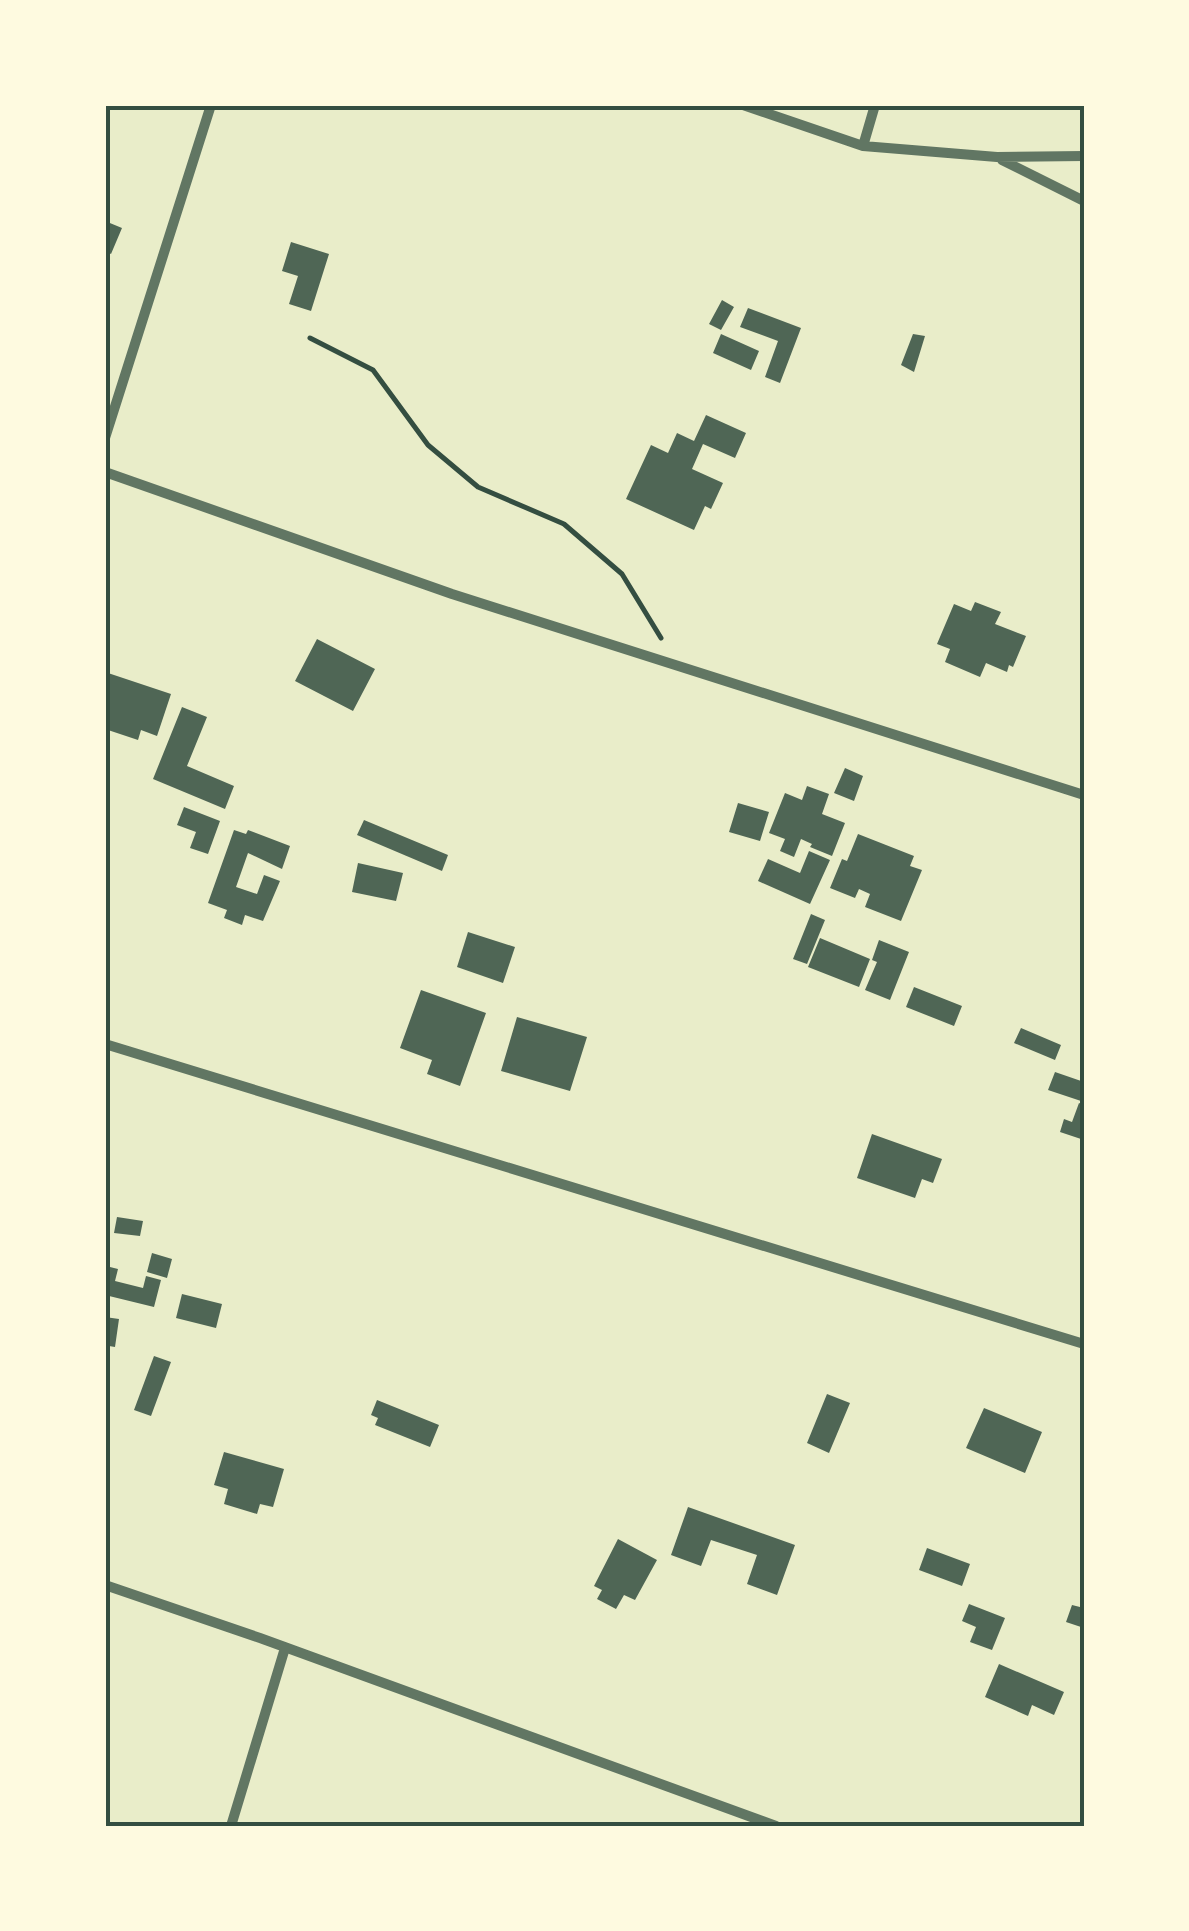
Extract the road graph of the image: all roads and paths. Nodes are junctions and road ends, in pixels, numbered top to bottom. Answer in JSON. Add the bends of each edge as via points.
{"nodes":[{"id":1,"x":211,"y":105,"type":"edge"},
{"id":2,"x":743,"y":105,"type":"edge"},
{"id":3,"x":875,"y":105,"type":"edge"},
{"id":4,"x":863,"y":146,"type":"junction"},
{"id":5,"x":1084,"y":156,"type":"edge"},
{"id":6,"x":997,"y":157,"type":"junction"},
{"id":7,"x":1084,"y":201,"type":"edge"},
{"id":8,"x":310,"y":338,"type":"dead end"},
{"id":9,"x":105,"y":438,"type":"edge"},
{"id":10,"x":105,"y":472,"type":"edge"},
{"id":11,"x":679,"y":666,"type":"junction"},
{"id":12,"x":1084,"y":794,"type":"edge"},
{"id":13,"x":105,"y":1044,"type":"edge"},
{"id":14,"x":1084,"y":1344,"type":"edge"},
{"id":15,"x":105,"y":1586,"type":"edge"},
{"id":16,"x":285,"y":1648,"type":"junction"},
{"id":17,"x":231,"y":1826,"type":"edge"},
{"id":18,"x":776,"y":1826,"type":"edge"}],
"edges":[{"from":1,"to":9,"type":"street"},
{"from":2,"to":4,"type":"street"},
{"from":3,"to":4,"type":"street"},
{"from":4,"to":6,"type":"street"},
{"from":5,"to":6,"type":"street"},
{"from":6,"to":7,"type":"street"},
{"from":8,"to":11,"type":"path","via":[[373,370],[428,445],[478,488],[564,524],[622,574]]},
{"from":10,"to":11,"type":"street"},
{"from":11,"to":12,"type":"street"},
{"from":13,"to":14,"type":"street"},
{"from":15,"to":16,"type":"street"},
{"from":16,"to":17,"type":"street"},
{"from":16,"to":18,"type":"street"}]}
